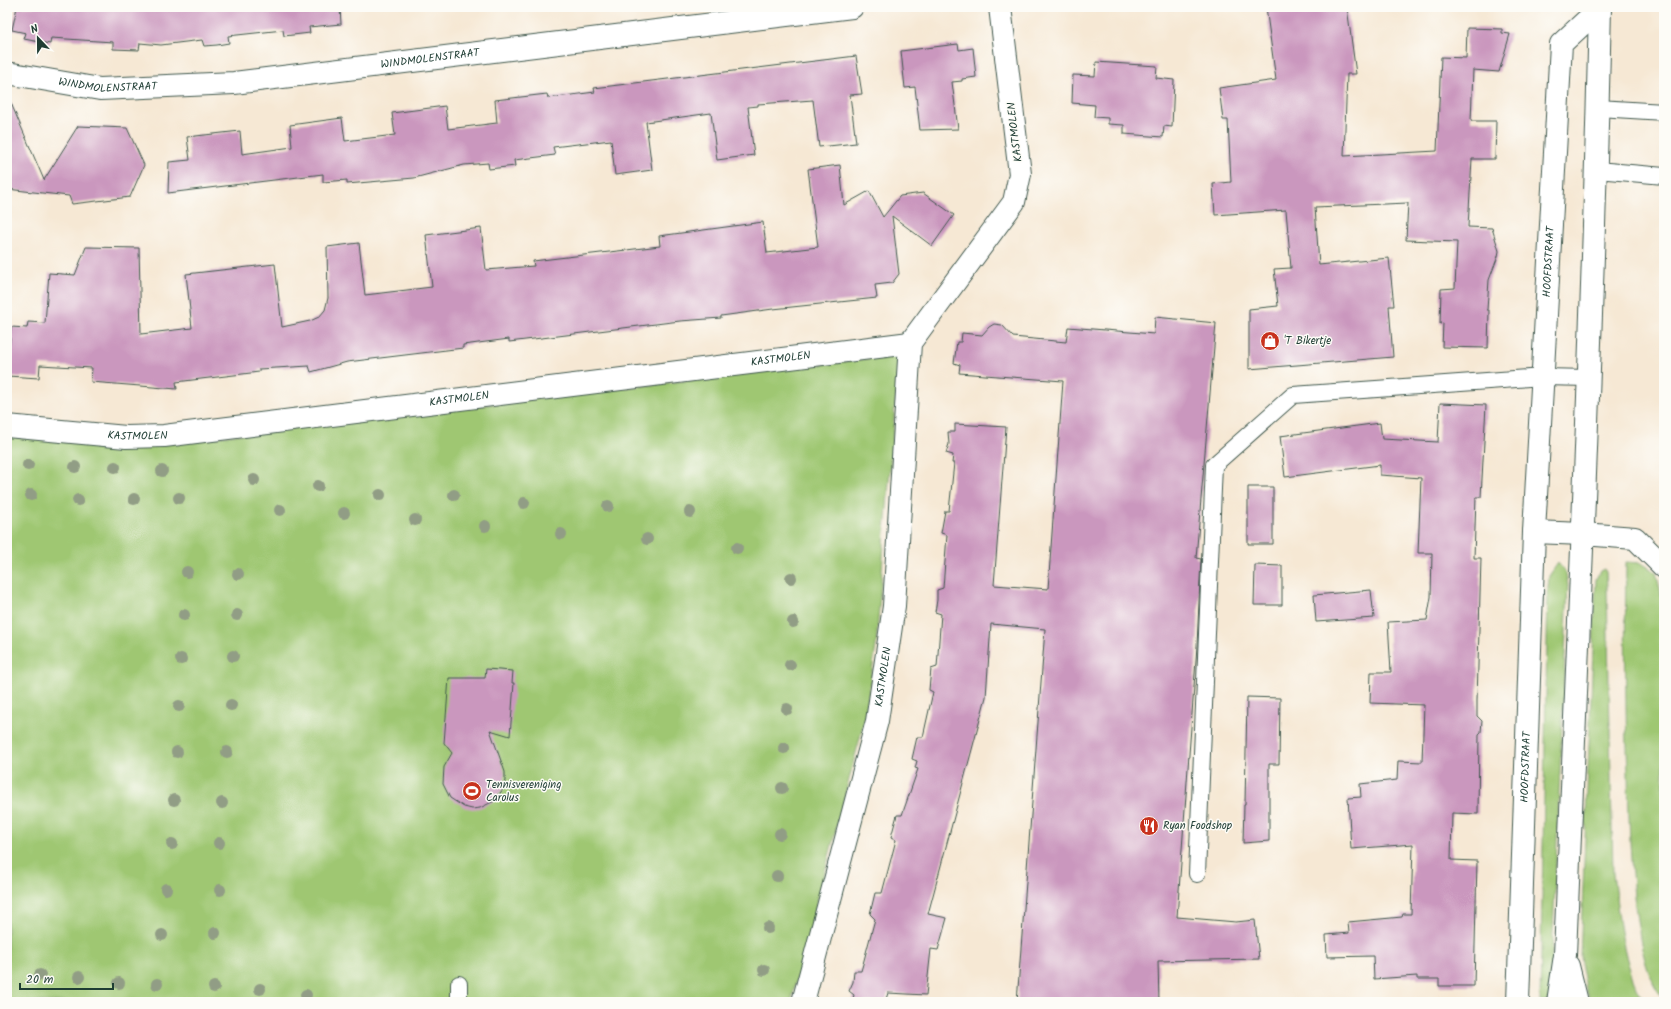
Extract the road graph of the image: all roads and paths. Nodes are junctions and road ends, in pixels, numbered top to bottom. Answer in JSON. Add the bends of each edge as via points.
{"nodes":[{"id":1,"x":852,"y":7,"type":"edge"},
{"id":2,"x":1000,"y":7,"type":"edge"},
{"id":3,"x":1600,"y":7,"type":"edge"},
{"id":4,"x":7,"y":73,"type":"edge"},
{"id":5,"x":1598,"y":108,"type":"junction"},
{"id":6,"x":1664,"y":112,"type":"edge"},
{"id":7,"x":1597,"y":170,"type":"junction"},
{"id":8,"x":1664,"y":176,"type":"edge"},
{"id":9,"x":910,"y":343,"type":"junction"},
{"id":10,"x":1543,"y":377,"type":"junction"},
{"id":11,"x":1589,"y":378,"type":"junction"},
{"id":12,"x":7,"y":426,"type":"edge"},
{"id":13,"x":1534,"y":532,"type":"junction"},
{"id":14,"x":1583,"y":534,"type":"junction"},
{"id":15,"x":1664,"y":567,"type":"edge"},
{"id":16,"x":1197,"y":874,"type":"dead end"},
{"id":17,"x":1565,"y":955,"type":"junction"},
{"id":18,"x":459,"y":984,"type":"dead end"},
{"id":19,"x":459,"y":1002,"type":"edge"},
{"id":20,"x":803,"y":1002,"type":"edge"},
{"id":21,"x":1518,"y":1002,"type":"edge"},
{"id":22,"x":1558,"y":1002,"type":"edge"},
{"id":23,"x":1577,"y":1002,"type":"edge"}],
"edges":[{"from":1,"to":4,"type":"street","name":"WINDMOLENSTRAAT","via":[[234,83],[100,89]]},
{"from":2,"to":9,"type":"street","name":"KASTMOLEN","via":[[1020,174],[1014,202]]},
{"from":3,"to":5,"type":"street","name":"HOOFDSTRAAT"},
{"from":3,"to":10,"type":"street","name":"HOOFDSTRAAT","via":[[1561,44]]},
{"from":5,"to":6,"type":"lane"},
{"from":5,"to":7,"type":"street","name":"HOOFDSTRAAT"},
{"from":7,"to":8,"type":"lane"},
{"from":7,"to":11,"type":"street","name":"HOOFDSTRAAT"},
{"from":9,"to":12,"type":"street","name":"KASTMOLEN","via":[[164,436],[126,437]]},
{"from":9,"to":20,"type":"street","name":"KASTMOLEN","via":[[894,606],[877,721]]},
{"from":10,"to":11,"type":"lane"},
{"from":10,"to":13,"type":"street","name":"HOOFDSTRAAT"},
{"from":10,"to":16,"type":"lane","via":[[1293,395],[1214,465]]},
{"from":11,"to":14,"type":"street","name":"HOOFDSTRAAT"},
{"from":13,"to":14,"type":"street"},
{"from":13,"to":21,"type":"street","name":"HOOFDSTRAAT"},
{"from":14,"to":15,"type":"street","via":[[1635,538]]},
{"from":14,"to":17,"type":"street","name":"HOOFDSTRAAT"},
{"from":17,"to":22,"type":"street","name":"HOOFDSTRAAT"},
{"from":17,"to":23,"type":"street","name":"HOOFDSTRAAT"},
{"from":18,"to":19,"type":"lane"}]}
